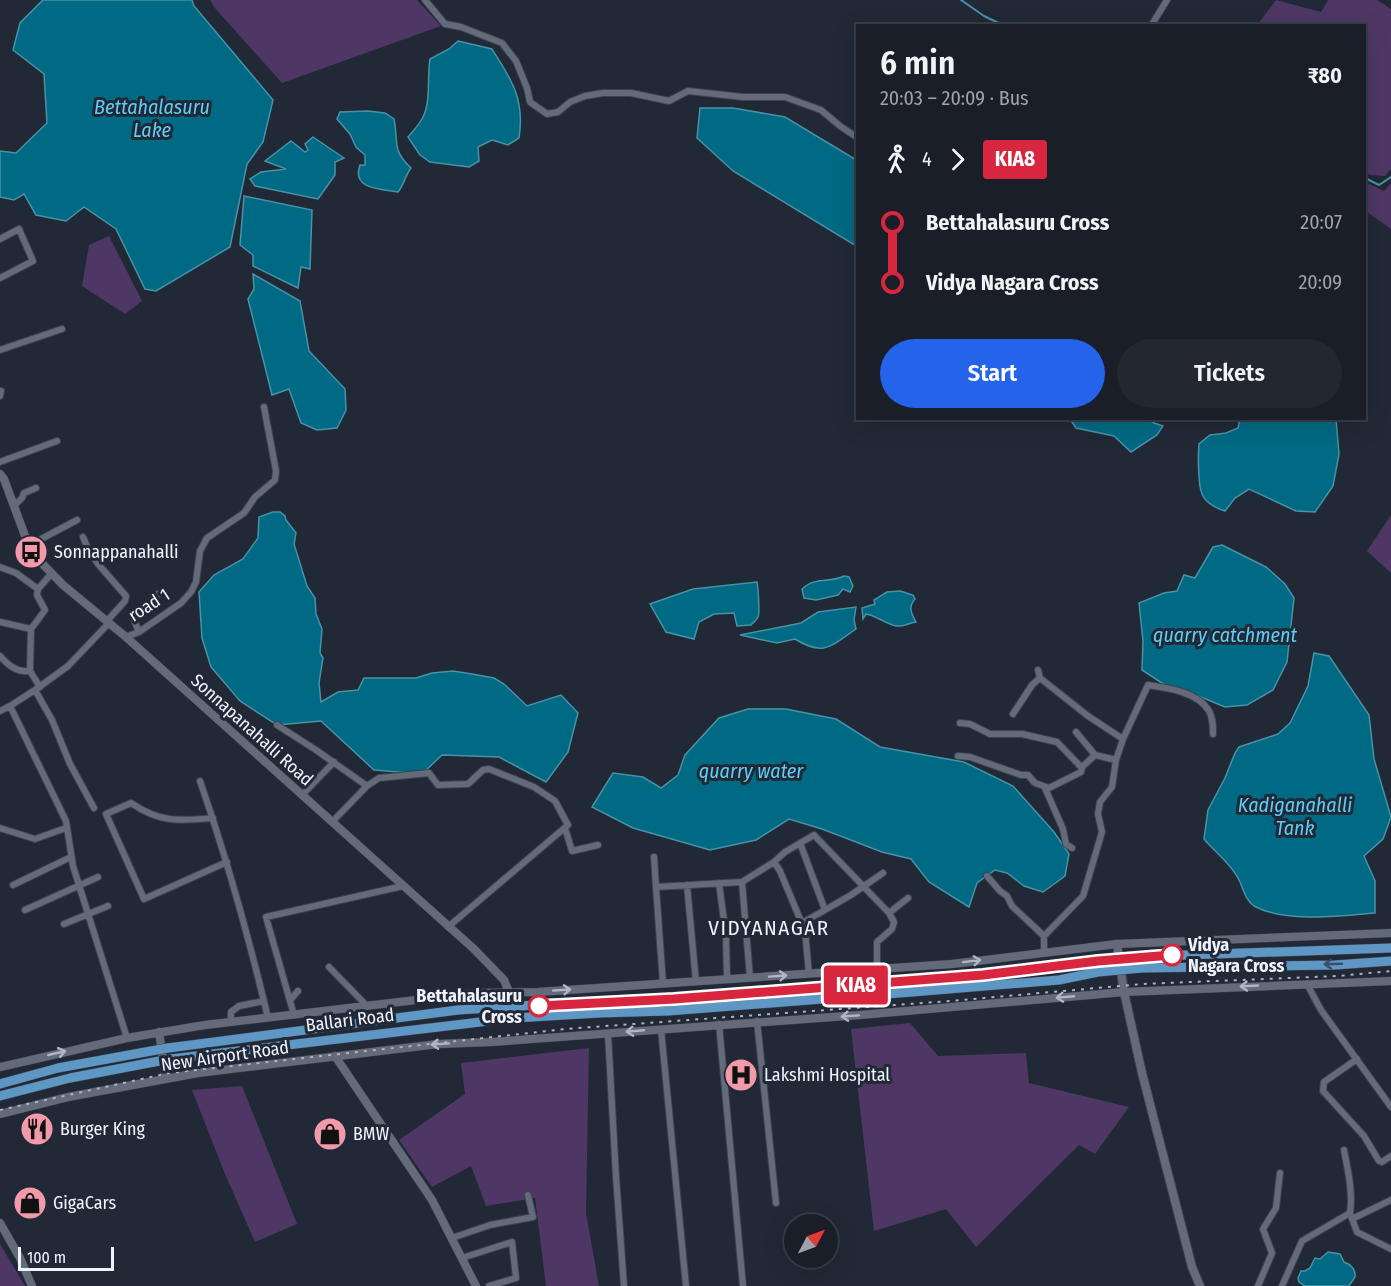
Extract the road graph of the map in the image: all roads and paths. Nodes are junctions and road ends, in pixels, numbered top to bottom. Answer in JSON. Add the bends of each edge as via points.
{"nodes":[{"id":1,"x":425,"y":0,"type":"edge"},
{"id":2,"x":1167,"y":0,"type":"edge"},
{"id":3,"x":1152,"y":24,"type":"edge"},
{"id":4,"x":856,"y":137,"type":"edge"},
{"id":5,"x":0,"y":239,"type":"edge"},
{"id":6,"x":0,"y":278,"type":"edge"},
{"id":7,"x":62,"y":329,"type":"dead end"},
{"id":8,"x":0,"y":350,"type":"edge"},
{"id":9,"x":264,"y":407,"type":"dead end"},
{"id":10,"x":57,"y":441,"type":"dead end"},
{"id":11,"x":0,"y":462,"type":"edge"},
{"id":12,"x":1,"y":478,"type":"edge"},
{"id":13,"x":36,"y":488,"type":"dead end"},
{"id":14,"x":14,"y":506,"type":"junction"},
{"id":15,"x":77,"y":519,"type":"dead end"},
{"id":16,"x":83,"y":537,"type":"dead end"},
{"id":17,"x":28,"y":546,"type":"junction"},
{"id":18,"x":0,"y":567,"type":"edge"},
{"id":19,"x":52,"y":573,"type":"junction"},
{"id":20,"x":38,"y":589,"type":"junction"},
{"id":21,"x":158,"y":594,"type":"dead end"},
{"id":22,"x":0,"y":622,"type":"edge"},
{"id":23,"x":108,"y":622,"type":"junction"},
{"id":24,"x":31,"y":629,"type":"junction"},
{"id":25,"x":139,"y":632,"type":"junction"},
{"id":26,"x":126,"y":637,"type":"junction"},
{"id":27,"x":0,"y":656,"type":"edge"},
{"id":28,"x":1038,"y":670,"type":"dead end"},
{"id":29,"x":30,"y":671,"type":"junction"},
{"id":30,"x":1041,"y":678,"type":"junction"},
{"id":31,"x":37,"y":688,"type":"junction"},
{"id":32,"x":10,"y":706,"type":"junction"},
{"id":33,"x":0,"y":711,"type":"edge"},
{"id":34,"x":1013,"y":714,"type":"dead end"},
{"id":35,"x":960,"y":723,"type":"dead end"},
{"id":36,"x":277,"y":725,"type":"dead end"},
{"id":37,"x":1076,"y":732,"type":"dead end"},
{"id":38,"x":1214,"y":734,"type":"dead end"},
{"id":39,"x":1123,"y":739,"type":"junction"},
{"id":40,"x":1095,"y":754,"type":"junction"},
{"id":41,"x":958,"y":756,"type":"dead end"},
{"id":42,"x":1116,"y":760,"type":"junction"},
{"id":43,"x":334,"y":762,"type":"junction"},
{"id":44,"x":1082,"y":768,"type":"junction"},
{"id":45,"x":200,"y":781,"type":"dead end"},
{"id":46,"x":366,"y":786,"type":"junction"},
{"id":47,"x":1045,"y":788,"type":"junction"},
{"id":48,"x":302,"y":795,"type":"junction"},
{"id":49,"x":94,"y":808,"type":"dead end"},
{"id":50,"x":213,"y":818,"type":"junction"},
{"id":51,"x":332,"y":822,"type":"junction"},
{"id":52,"x":0,"y":828,"type":"edge"},
{"id":53,"x":66,"y":828,"type":"junction"},
{"id":54,"x":565,"y":828,"type":"junction"},
{"id":55,"x":800,"y":843,"type":"junction"},
{"id":56,"x":598,"y":845,"type":"dead end"},
{"id":57,"x":1072,"y":848,"type":"dead end"},
{"id":58,"x":71,"y":857,"type":"junction"},
{"id":59,"x":654,"y":857,"type":"dead end"},
{"id":60,"x":227,"y":862,"type":"junction"},
{"id":61,"x":774,"y":862,"type":"junction"},
{"id":62,"x":883,"y":873,"type":"dead end"},
{"id":63,"x":987,"y":876,"type":"dead end"},
{"id":64,"x":98,"y":877,"type":"dead end"},
{"id":65,"x":742,"y":882,"type":"junction"},
{"id":66,"x":719,"y":883,"type":"junction"},
{"id":67,"x":13,"y":885,"type":"dead end"},
{"id":68,"x":687,"y":885,"type":"junction"},
{"id":69,"x":79,"y":886,"type":"junction"},
{"id":70,"x":403,"y":886,"type":"junction"},
{"id":71,"x":656,"y":887,"type":"junction"},
{"id":72,"x":864,"y":887,"type":"junction"},
{"id":73,"x":908,"y":898,"type":"dead end"},
{"id":74,"x":108,"y":906,"type":"dead end"},
{"id":75,"x":25,"y":910,"type":"dead end"},
{"id":76,"x":825,"y":910,"type":"junction"},
{"id":77,"x":889,"y":913,"type":"junction"},
{"id":78,"x":88,"y":914,"type":"junction"},
{"id":79,"x":802,"y":922,"type":"junction"},
{"id":80,"x":64,"y":924,"type":"dead end"},
{"id":81,"x":448,"y":927,"type":"junction"},
{"id":82,"x":1391,"y":933,"type":"edge"},
{"id":83,"x":1044,"y":936,"type":"junction"},
{"id":84,"x":1117,"y":944,"type":"junction"},
{"id":85,"x":1391,"y":948,"type":"edge"},
{"id":86,"x":1044,"y":950,"type":"dead end"},
{"id":87,"x":1391,"y":961,"type":"edge"},
{"id":88,"x":329,"y":968,"type":"dead end"},
{"id":89,"x":878,"y":969,"type":"junction"},
{"id":90,"x":808,"y":974,"type":"junction"},
{"id":91,"x":750,"y":978,"type":"junction"},
{"id":92,"x":727,"y":979,"type":"junction"},
{"id":93,"x":696,"y":981,"type":"junction"},
{"id":94,"x":1391,"y":981,"type":"edge"},
{"id":95,"x":663,"y":984,"type":"junction"},
{"id":96,"x":1307,"y":984,"type":"junction"},
{"id":97,"x":298,"y":991,"type":"dead end"},
{"id":98,"x":508,"y":992,"type":"junction"},
{"id":99,"x":1124,"y":992,"type":"junction"},
{"id":100,"x":290,"y":1000,"type":"junction"},
{"id":101,"x":264,"y":1001,"type":"junction"},
{"id":102,"x":367,"y":1006,"type":"junction"},
{"id":103,"x":294,"y":1015,"type":"junction"},
{"id":104,"x":268,"y":1018,"type":"junction"},
{"id":105,"x":757,"y":1021,"type":"junction"},
{"id":106,"x":231,"y":1022,"type":"junction"},
{"id":107,"x":719,"y":1024,"type":"junction"},
{"id":108,"x":661,"y":1029,"type":"junction"},
{"id":109,"x":159,"y":1032,"type":"junction"},
{"id":110,"x":608,"y":1034,"type":"junction"},
{"id":111,"x":127,"y":1038,"type":"junction"},
{"id":112,"x":335,"y":1056,"type":"junction"},
{"id":113,"x":1357,"y":1059,"type":"junction"},
{"id":114,"x":0,"y":1066,"type":"edge"},
{"id":115,"x":166,"y":1078,"type":"junction"},
{"id":116,"x":0,"y":1084,"type":"edge"},
{"id":117,"x":0,"y":1096,"type":"edge"},
{"id":118,"x":1391,"y":1107,"type":"edge"},
{"id":119,"x":0,"y":1114,"type":"edge"},
{"id":120,"x":1344,"y":1150,"type":"dead end"},
{"id":121,"x":1391,"y":1155,"type":"edge"},
{"id":122,"x":1280,"y":1173,"type":"dead end"},
{"id":123,"x":528,"y":1195,"type":"dead end"},
{"id":124,"x":1391,"y":1200,"type":"edge"},
{"id":125,"x":776,"y":1203,"type":"dead end"},
{"id":126,"x":1351,"y":1216,"type":"junction"},
{"id":127,"x":0,"y":1223,"type":"edge"},
{"id":128,"x":452,"y":1238,"type":"junction"},
{"id":129,"x":1391,"y":1248,"type":"edge"},
{"id":130,"x":462,"y":1258,"type":"junction"},
{"id":131,"x":516,"y":1278,"type":"junction"},
{"id":132,"x":32,"y":1286,"type":"edge"},
{"id":133,"x":476,"y":1286,"type":"edge"},
{"id":134,"x":489,"y":1286,"type":"edge"},
{"id":135,"x":518,"y":1286,"type":"edge"},
{"id":136,"x":624,"y":1286,"type":"edge"},
{"id":137,"x":686,"y":1286,"type":"edge"},
{"id":138,"x":743,"y":1286,"type":"edge"},
{"id":139,"x":1200,"y":1286,"type":"edge"},
{"id":140,"x":1258,"y":1286,"type":"edge"},
{"id":141,"x":1282,"y":1286,"type":"edge"}],
"edges":[{"from":1,"to":4,"type":"street","via":[[445,24],[502,43],[516,61],[530,102],[547,114],[585,96],[603,93],[631,93],[669,101],[688,91],[785,97],[821,110]]},
{"from":2,"to":3,"type":"street"},
{"from":5,"to":6,"type":"street","via":[[19,229],[33,261]]},
{"from":7,"to":8,"type":"street"},
{"from":9,"to":25,"type":"street","name":"road 1","via":[[275,480],[244,513],[202,544],[191,592]]},
{"from":10,"to":11,"type":"street"},
{"from":12,"to":14,"type":"street","name":"Sonnapanahalli Road"},
{"from":13,"to":14,"type":"street","via":[[24,493]]},
{"from":14,"to":17,"type":"street","name":"Sonnapanahalli Road"},
{"from":15,"to":17,"type":"street"},
{"from":16,"to":23,"type":"street","via":[[98,564],[126,596]]},
{"from":17,"to":19,"type":"street","name":"Sonnapanahalli Road"},
{"from":18,"to":20,"type":"street"},
{"from":19,"to":20,"type":"street"},
{"from":19,"to":23,"type":"street","name":"Sonnapanahalli Road"},
{"from":20,"to":24,"type":"street","via":[[45,610]]},
{"from":21,"to":25,"type":"street","via":[[135,617]]},
{"from":22,"to":24,"type":"street"},
{"from":23,"to":26,"type":"street","name":"Sonnapanahalli Road"},
{"from":23,"to":31,"type":"street","via":[[68,666]]},
{"from":24,"to":29,"type":"street"},
{"from":25,"to":26,"type":"street","name":"road 1"},
{"from":26,"to":48,"type":"street","name":"Sonnapanahalli Road"},
{"from":27,"to":29,"type":"street","via":[[18,670]]},
{"from":28,"to":30,"type":"street"},
{"from":29,"to":31,"type":"street"},
{"from":30,"to":34,"type":"street"},
{"from":30,"to":39,"type":"street"},
{"from":31,"to":32,"type":"street"},
{"from":31,"to":49,"type":"street","via":[[70,765]]},
{"from":32,"to":33,"type":"street"},
{"from":32,"to":53,"type":"street","via":[[66,820]]},
{"from":35,"to":44,"type":"street","via":[[990,734],[1023,734],[1057,742]]},
{"from":36,"to":43,"type":"street"},
{"from":37,"to":40,"type":"street"},
{"from":38,"to":39,"type":"street","via":[[1212,718],[1203,702],[1148,686]]},
{"from":39,"to":42,"type":"street"},
{"from":40,"to":42,"type":"street"},
{"from":40,"to":44,"type":"street"},
{"from":41,"to":47,"type":"street","via":[[1028,775]]},
{"from":42,"to":83,"type":"street","via":[[1112,787],[1100,802],[1102,832],[1083,896]]},
{"from":43,"to":46,"type":"street"},
{"from":43,"to":48,"type":"street"},
{"from":44,"to":47,"type":"street","via":[[1081,772]]},
{"from":45,"to":50,"type":"street"},
{"from":46,"to":51,"type":"street"},
{"from":46,"to":54,"type":"street","via":[[379,778],[429,773],[438,785],[468,784],[489,769],[555,801],[568,825]]},
{"from":47,"to":57,"type":"street","via":[[1066,844]]},
{"from":48,"to":51,"type":"street","name":"Sonnapanahalli Road"},
{"from":50,"to":60,"type":"street"},
{"from":50,"to":60,"type":"street","via":[[167,819],[148,814],[131,802],[106,814],[144,899]]},
{"from":51,"to":70,"type":"street","name":"Sonnapanahalli Road"},
{"from":52,"to":53,"type":"street","via":[[36,839]]},
{"from":53,"to":58,"type":"street"},
{"from":54,"to":56,"type":"street","via":[[572,851]]},
{"from":54,"to":81,"type":"street"},
{"from":55,"to":61,"type":"street"},
{"from":55,"to":72,"type":"street","via":[[814,835]]},
{"from":55,"to":76,"type":"street"},
{"from":58,"to":67,"type":"street"},
{"from":58,"to":69,"type":"street"},
{"from":59,"to":71,"type":"street"},
{"from":60,"to":101,"type":"street"},
{"from":61,"to":65,"type":"street"},
{"from":61,"to":79,"type":"street"},
{"from":62,"to":72,"type":"street"},
{"from":63,"to":83,"type":"street"},
{"from":64,"to":69,"type":"street"},
{"from":65,"to":66,"type":"street"},
{"from":65,"to":91,"type":"street"},
{"from":66,"to":68,"type":"street"},
{"from":66,"to":92,"type":"street"},
{"from":68,"to":71,"type":"street"},
{"from":68,"to":93,"type":"street"},
{"from":69,"to":75,"type":"street"},
{"from":69,"to":78,"type":"street"},
{"from":70,"to":81,"type":"street","name":"Sonnapanahalli Road"},
{"from":70,"to":100,"type":"street","via":[[266,917]]},
{"from":71,"to":95,"type":"street"},
{"from":72,"to":76,"type":"street"},
{"from":72,"to":77,"type":"street"},
{"from":73,"to":77,"type":"street"},
{"from":74,"to":78,"type":"street"},
{"from":76,"to":79,"type":"street"},
{"from":77,"to":89,"type":"street","via":[[894,922],[892,929],[877,942]]},
{"from":78,"to":80,"type":"street"},
{"from":78,"to":111,"type":"street"},
{"from":79,"to":90,"type":"street"},
{"from":81,"to":98,"type":"street","name":"Sonnapanahalli Road","via":[[504,980]]},
{"from":82,"to":84,"type":"street"},
{"from":83,"to":86,"type":"street"},
{"from":89,"to":84,"type":"street","one_way":true},
{"from":84,"to":99,"type":"main road"},
{"from":85,"to":116,"type":"highway","name":"Ballari Road","bridge":true,"via":[[1157,956],[983,975],[674,999],[458,1010],[168,1048],[58,1068]]},
{"from":87,"to":117,"type":"highway","name":"Ballari Road","one_way":true,"bridge":true,"via":[[1143,968],[912,993],[504,1019],[171,1059],[69,1078]]},
{"from":88,"to":102,"type":"street"},
{"from":89,"to":90,"type":"street"},
{"from":91,"to":90,"type":"street","one_way":true},
{"from":91,"to":92,"type":"street"},
{"from":92,"to":93,"type":"street"},
{"from":93,"to":95,"type":"street"},
{"from":94,"to":96,"type":"street","name":"New Airport Road"},
{"from":98,"to":95,"type":"street","one_way":true},
{"from":96,"to":99,"type":"street","name":"New Airport Road","one_way":true},
{"from":96,"to":113,"type":"street"},
{"from":97,"to":100,"type":"street"},
{"from":98,"to":102,"type":"street"},
{"from":99,"to":105,"type":"street","name":"New Airport Road","one_way":true},
{"from":99,"to":139,"type":"main road"},
{"from":100,"to":103,"type":"street"},
{"from":101,"to":104,"type":"street"},
{"from":101,"to":106,"type":"street","via":[[239,1006],[231,1012]]},
{"from":102,"to":103,"type":"street"},
{"from":103,"to":104,"type":"street"},
{"from":104,"to":106,"type":"street"},
{"from":105,"to":107,"type":"street","name":"New Airport Road"},
{"from":105,"to":125,"type":"street"},
{"from":106,"to":109,"type":"street"},
{"from":107,"to":108,"type":"street","name":"New Airport Road"},
{"from":107,"to":138,"type":"street"},
{"from":108,"to":110,"type":"street","name":"New Airport Road","one_way":true},
{"from":108,"to":137,"type":"street"},
{"from":109,"to":111,"type":"street"},
{"from":109,"to":115,"type":"street"},
{"from":110,"to":112,"type":"street","name":"New Airport Road","one_way":true,"via":[[438,1044]]},
{"from":110,"to":136,"type":"street"},
{"from":114,"to":111,"type":"street","one_way":true},
{"from":112,"to":115,"type":"street","name":"New Airport Road"},
{"from":112,"to":128,"type":"street","via":[[432,1200]]},
{"from":113,"to":118,"type":"street"},
{"from":113,"to":121,"type":"street","via":[[1324,1082],[1323,1091],[1364,1136],[1379,1161]]},
{"from":115,"to":119,"type":"street","name":"New Airport Road"},
{"from":120,"to":126,"type":"street"},
{"from":122,"to":140,"type":"street","via":[[1276,1208],[1263,1229],[1272,1253]]},
{"from":123,"to":128,"type":"street","via":[[533,1217],[490,1225]]},
{"from":124,"to":126,"type":"street"},
{"from":126,"to":129,"type":"street","via":[[1358,1232]]},
{"from":126,"to":141,"type":"street","via":[[1302,1241]]},
{"from":127,"to":132,"type":"street"},
{"from":128,"to":130,"type":"street"},
{"from":130,"to":131,"type":"street","via":[[512,1242]]},
{"from":130,"to":133,"type":"street"},
{"from":131,"to":134,"type":"street"},
{"from":131,"to":135,"type":"street"}]}
